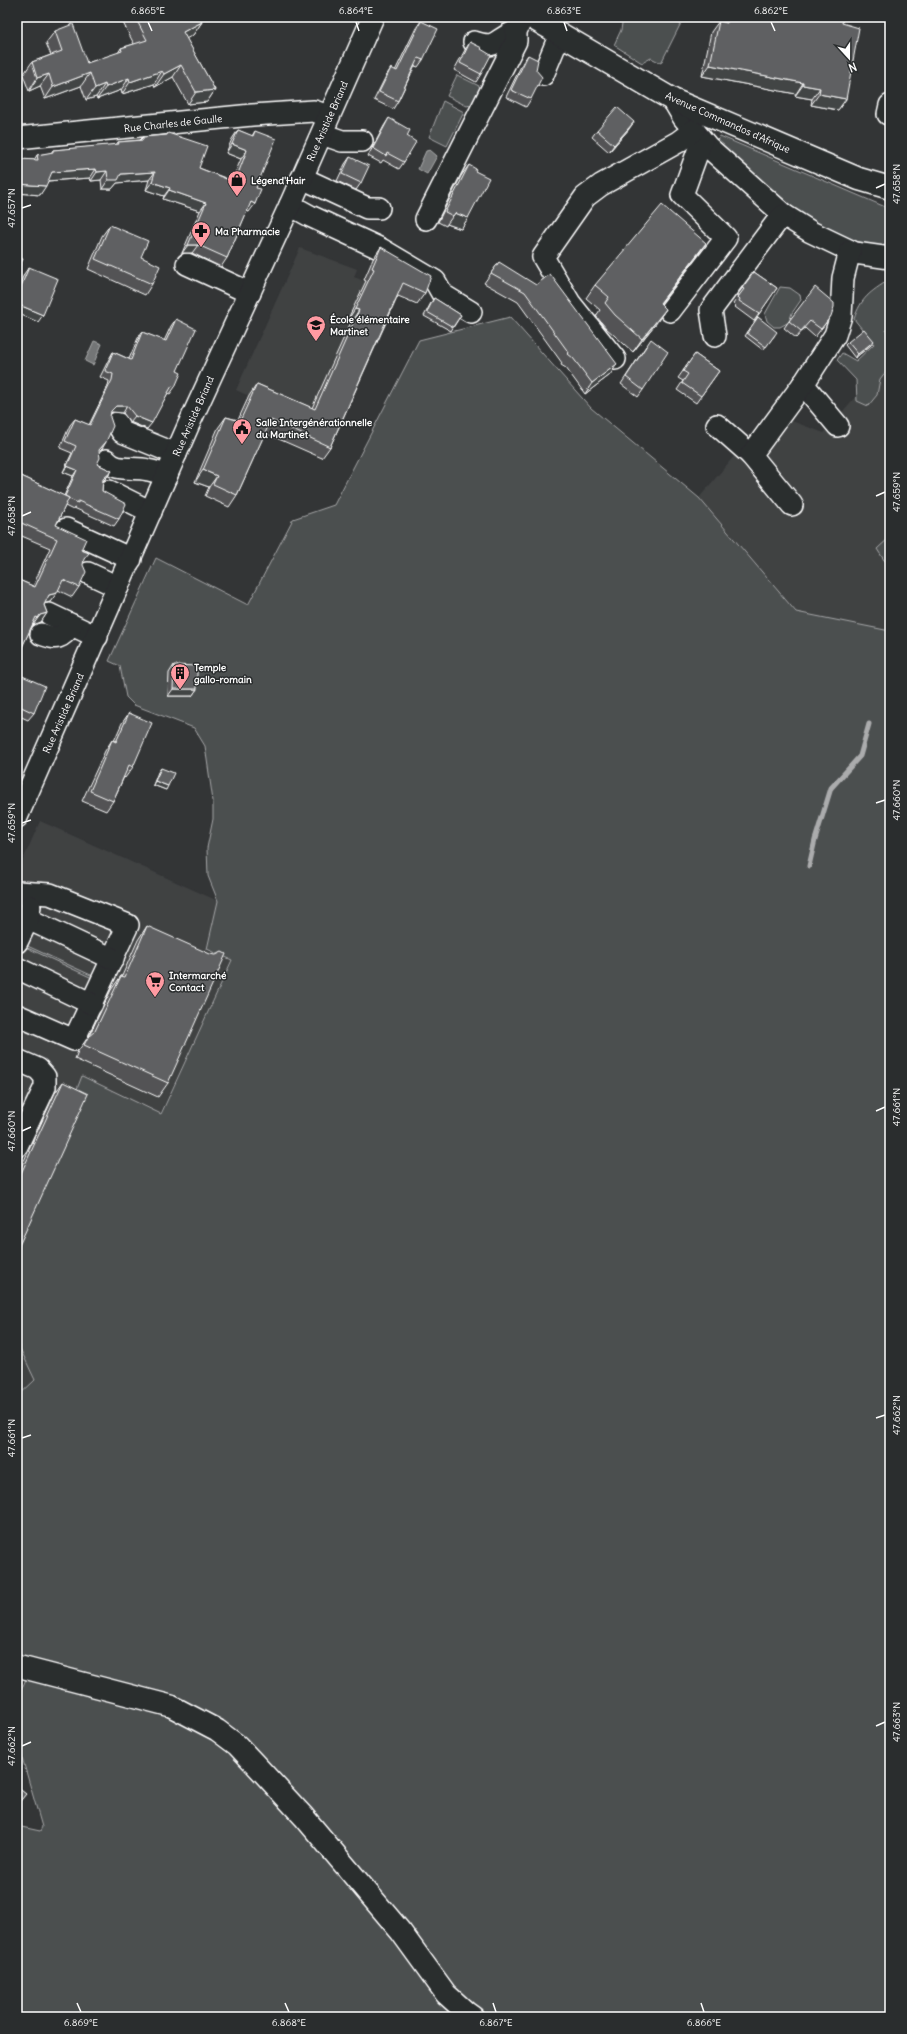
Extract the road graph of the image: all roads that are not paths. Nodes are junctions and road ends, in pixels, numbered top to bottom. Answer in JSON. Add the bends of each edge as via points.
{"nodes":[{"id":1,"x":373,"y":17,"type":"edge"},
{"id":2,"x":523,"y":22,"type":"edge"},
{"id":3,"x":560,"y":34,"type":"junction"},
{"id":4,"x":474,"y":42,"type":"edge"},
{"id":5,"x":542,"y":74,"type":"edge"},
{"id":6,"x":673,"y":100,"type":"junction"},
{"id":7,"x":890,"y":105,"type":"edge"},
{"id":8,"x":890,"y":114,"type":"edge"},
{"id":9,"x":325,"y":125,"type":"junction"},
{"id":10,"x":698,"y":135,"type":"junction"},
{"id":11,"x":17,"y":138,"type":"edge"},
{"id":12,"x":362,"y":141,"type":"dead end"},
{"id":13,"x":302,"y":178,"type":"junction"},
{"id":14,"x":890,"y":188,"type":"edge"},
{"id":15,"x":290,"y":205,"type":"junction"},
{"id":16,"x":379,"y":208,"type":"dead end"},
{"id":17,"x":784,"y":215,"type":"junction"},
{"id":18,"x":426,"y":219,"type":"dead end"},
{"id":19,"x":850,"y":251,"type":"junction"},
{"id":20,"x":890,"y":258,"type":"edge"},
{"id":21,"x":187,"y":264,"type":"dead end"},
{"id":22,"x":250,"y":293,"type":"junction"},
{"id":23,"x":670,"y":311,"type":"dead end"},
{"id":24,"x":471,"y":312,"type":"dead end"},
{"id":25,"x":714,"y":336,"type":"dead end"},
{"id":26,"x":616,"y":359,"type":"dead end"},
{"id":27,"x":803,"y":384,"type":"junction"},
{"id":28,"x":117,"y":423,"type":"dead end"},
{"id":29,"x":717,"y":425,"type":"dead end"},
{"id":30,"x":838,"y":426,"type":"dead end"},
{"id":31,"x":176,"y":454,"type":"junction"},
{"id":32,"x":751,"y":455,"type":"junction"},
{"id":33,"x":106,"y":460,"type":"dead end"},
{"id":34,"x":167,"y":475,"type":"junction"},
{"id":35,"x":110,"y":491,"type":"dead end"},
{"id":36,"x":792,"y":504,"type":"dead end"},
{"id":37,"x":151,"y":512,"type":"junction"},
{"id":38,"x":66,"y":529,"type":"edge"},
{"id":39,"x":131,"y":559,"type":"junction"},
{"id":40,"x":88,"y":573,"type":"dead end"},
{"id":41,"x":118,"y":587,"type":"junction"},
{"id":42,"x":49,"y":614,"type":"dead end"},
{"id":43,"x":72,"y":625,"type":"junction"},
{"id":44,"x":40,"y":634,"type":"dead end"},
{"id":45,"x":97,"y":637,"type":"junction"},
{"id":46,"x":17,"y":817,"type":"edge"},
{"id":47,"x":25,"y":892,"type":"edge"},
{"id":48,"x":28,"y":919,"type":"junction"},
{"id":49,"x":128,"y":925,"type":"junction"},
{"id":50,"x":150,"y":932,"type":"edge"},
{"id":51,"x":17,"y":942,"type":"edge"},
{"id":52,"x":113,"y":959,"type":"junction"},
{"id":53,"x":17,"y":968,"type":"edge"},
{"id":54,"x":92,"y":1004,"type":"junction"},
{"id":55,"x":17,"y":1015,"type":"edge"},
{"id":56,"x":17,"y":1060,"type":"edge"},
{"id":57,"x":17,"y":1146,"type":"edge"},
{"id":58,"x":17,"y":1666,"type":"edge"},
{"id":59,"x":473,"y":2017,"type":"edge"}],
"edges":[{"from":1,"to":9,"type":"street","name":"Rue Aristide Briand"},
{"from":2,"to":3,"type":"main road","name":"Avenue Commandos d'Afrique"},
{"from":2,"to":4,"type":"street","via":[[495,44],[487,46]]},
{"from":2,"to":18,"type":"street","via":[[516,41]]},
{"from":3,"to":5,"type":"street"},
{"from":3,"to":6,"type":"main road","name":"Avenue Commandos d'Afrique"},
{"from":6,"to":10,"type":"street"},
{"from":6,"to":14,"type":"main road","name":"Avenue Commandos d'Afrique","via":[[859,179]]},
{"from":7,"to":8,"type":"street"},
{"from":9,"to":11,"type":"street","name":"Rue Charles de Gaulle","via":[[314,111]]},
{"from":9,"to":12,"type":"street","name":"Rue Charles de Gaulle","via":[[342,141]]},
{"from":9,"to":13,"type":"street","name":"Rue Aristide Briand"},
{"from":10,"to":17,"type":"street"},
{"from":10,"to":23,"type":"street","via":[[682,195],[726,238]]},
{"from":10,"to":26,"type":"street","via":[[678,142],[601,184],[585,197],[543,257],[570,303]]},
{"from":13,"to":15,"type":"street","name":"Rue Aristide Briand"},
{"from":13,"to":16,"type":"street","via":[[367,208]]},
{"from":15,"to":22,"type":"street","name":"Rue Aristide Briand"},
{"from":15,"to":24,"type":"street","via":[[381,249],[435,281],[443,295]]},
{"from":17,"to":19,"type":"street"},
{"from":17,"to":25,"type":"street","via":[[712,310]]},
{"from":19,"to":20,"type":"street"},
{"from":19,"to":27,"type":"street","via":[[843,278],[841,316],[835,335]]},
{"from":21,"to":22,"type":"street"},
{"from":22,"to":31,"type":"street","name":"Rue Aristide Briand"},
{"from":27,"to":30,"type":"street"},
{"from":27,"to":32,"type":"street"},
{"from":28,"to":31,"type":"street","via":[[122,432]]},
{"from":29,"to":32,"type":"street"},
{"from":31,"to":34,"type":"street","name":"Rue Aristide Briand"},
{"from":32,"to":36,"type":"street"},
{"from":33,"to":34,"type":"street","via":[[109,464],[122,469],[147,469]]},
{"from":34,"to":37,"type":"street","name":"Rue Aristide Briand"},
{"from":35,"to":37,"type":"street"},
{"from":37,"to":39,"type":"street","name":"Rue Aristide Briand"},
{"from":38,"to":39,"type":"street"},
{"from":39,"to":41,"type":"street","name":"Rue Aristide Briand"},
{"from":40,"to":41,"type":"street"},
{"from":41,"to":45,"type":"street","name":"Rue Aristide Briand"},
{"from":42,"to":43,"type":"street"},
{"from":43,"to":44,"type":"street","via":[[62,636],[53,638]]},
{"from":43,"to":45,"type":"street"},
{"from":45,"to":46,"type":"street","name":"Rue Aristide Briand"},
{"from":47,"to":48,"type":"street"},
{"from":47,"to":49,"type":"street","via":[[50,894]]},
{"from":48,"to":51,"type":"street"},
{"from":48,"to":52,"type":"street"},
{"from":49,"to":50,"type":"street"},
{"from":49,"to":52,"type":"street"},
{"from":52,"to":54,"type":"street"},
{"from":53,"to":54,"type":"street"},
{"from":54,"to":55,"type":"street","via":[[74,1040]]},
{"from":56,"to":57,"type":"street","via":[[38,1069],[45,1077],[45,1087]]},
{"from":58,"to":59,"type":"street","via":[[171,1706],[217,1730],[245,1754],[304,1817],[401,1932],[446,1994]]}]}
